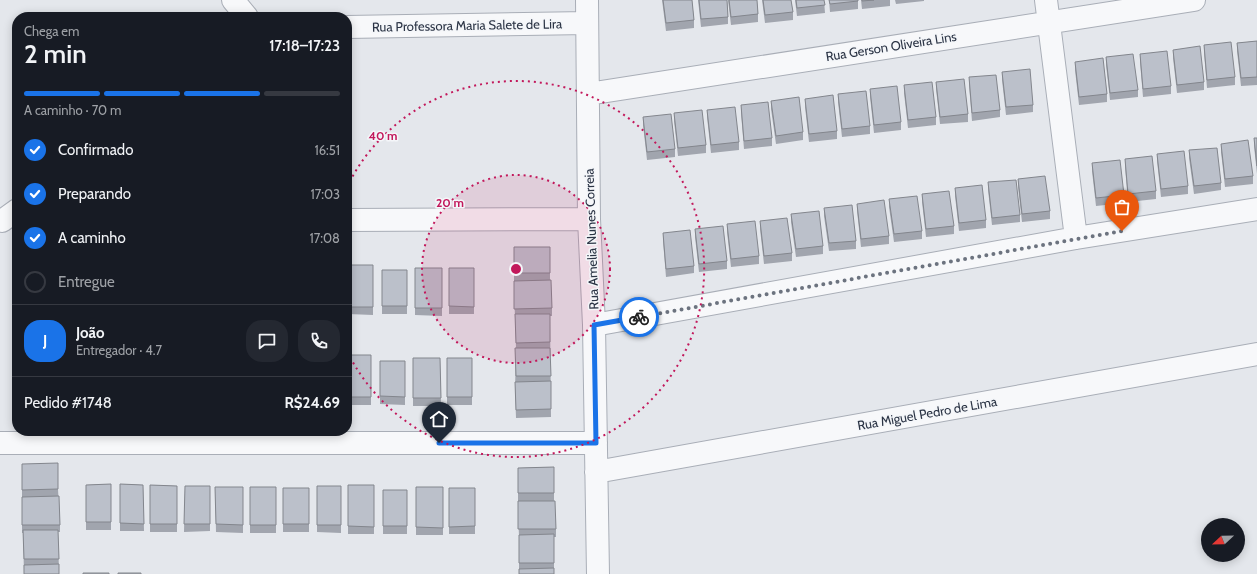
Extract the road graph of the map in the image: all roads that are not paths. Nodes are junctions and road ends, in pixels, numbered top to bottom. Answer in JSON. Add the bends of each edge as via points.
{"nodes":[{"id":1,"x":234,"y":0,"type":"edge"},
{"id":2,"x":587,"y":0,"type":"edge"},
{"id":3,"x":1046,"y":0,"type":"edge"},
{"id":4,"x":1194,"y":0,"type":"edge"},
{"id":5,"x":243,"y":12,"type":"edge"},
{"id":6,"x":1049,"y":22,"type":"junction"},
{"id":7,"x":587,"y":23,"type":"junction"},
{"id":8,"x":352,"y":27,"type":"edge"},
{"id":9,"x":588,"y":94,"type":"junction"},
{"id":10,"x":1257,"y":209,"type":"edge"},
{"id":11,"x":589,"y":219,"type":"junction"},
{"id":12,"x":352,"y":220,"type":"edge"},
{"id":13,"x":1076,"y":238,"type":"junction"},
{"id":14,"x":594,"y":325,"type":"junction"},
{"id":15,"x":1257,"y":354,"type":"edge"},
{"id":16,"x":0,"y":443,"type":"edge"},
{"id":17,"x":596,"y":443,"type":"junction"},
{"id":18,"x":596,"y":472,"type":"junction"},
{"id":19,"x":598,"y":574,"type":"edge"}],
"edges":[{"from":1,"to":5,"type":"street"},
{"from":2,"to":7,"type":"street","name":"Rua Amelia Nunes Correia"},
{"from":3,"to":6,"type":"street"},
{"from":4,"to":6,"type":"street","name":"Rua Gerson Oliveira Lins"},
{"from":6,"to":9,"type":"street","name":"Rua Gerson Oliveira Lins"},
{"from":6,"to":13,"type":"street"},
{"from":7,"to":8,"type":"street","name":"Rua Professora Maria Salete de Lira"},
{"from":7,"to":9,"type":"street","name":"Rua Amelia Nunes Correia"},
{"from":9,"to":11,"type":"street","name":"Rua Amelia Nunes Correia"},
{"from":10,"to":13,"type":"street"},
{"from":11,"to":12,"type":"street"},
{"from":11,"to":14,"type":"street","name":"Rua Amelia Nunes Correia"},
{"from":13,"to":14,"type":"street"},
{"from":14,"to":17,"type":"street","name":"Rua Amelia Nunes Correia"},
{"from":15,"to":18,"type":"street","name":"Rua Miguel Pedro de Lima"},
{"from":16,"to":17,"type":"street"},
{"from":17,"to":18,"type":"street","name":"Rua Amelia Nunes Correia"},
{"from":18,"to":19,"type":"street","name":"Rua Amelia Nunes Correia"}]}
